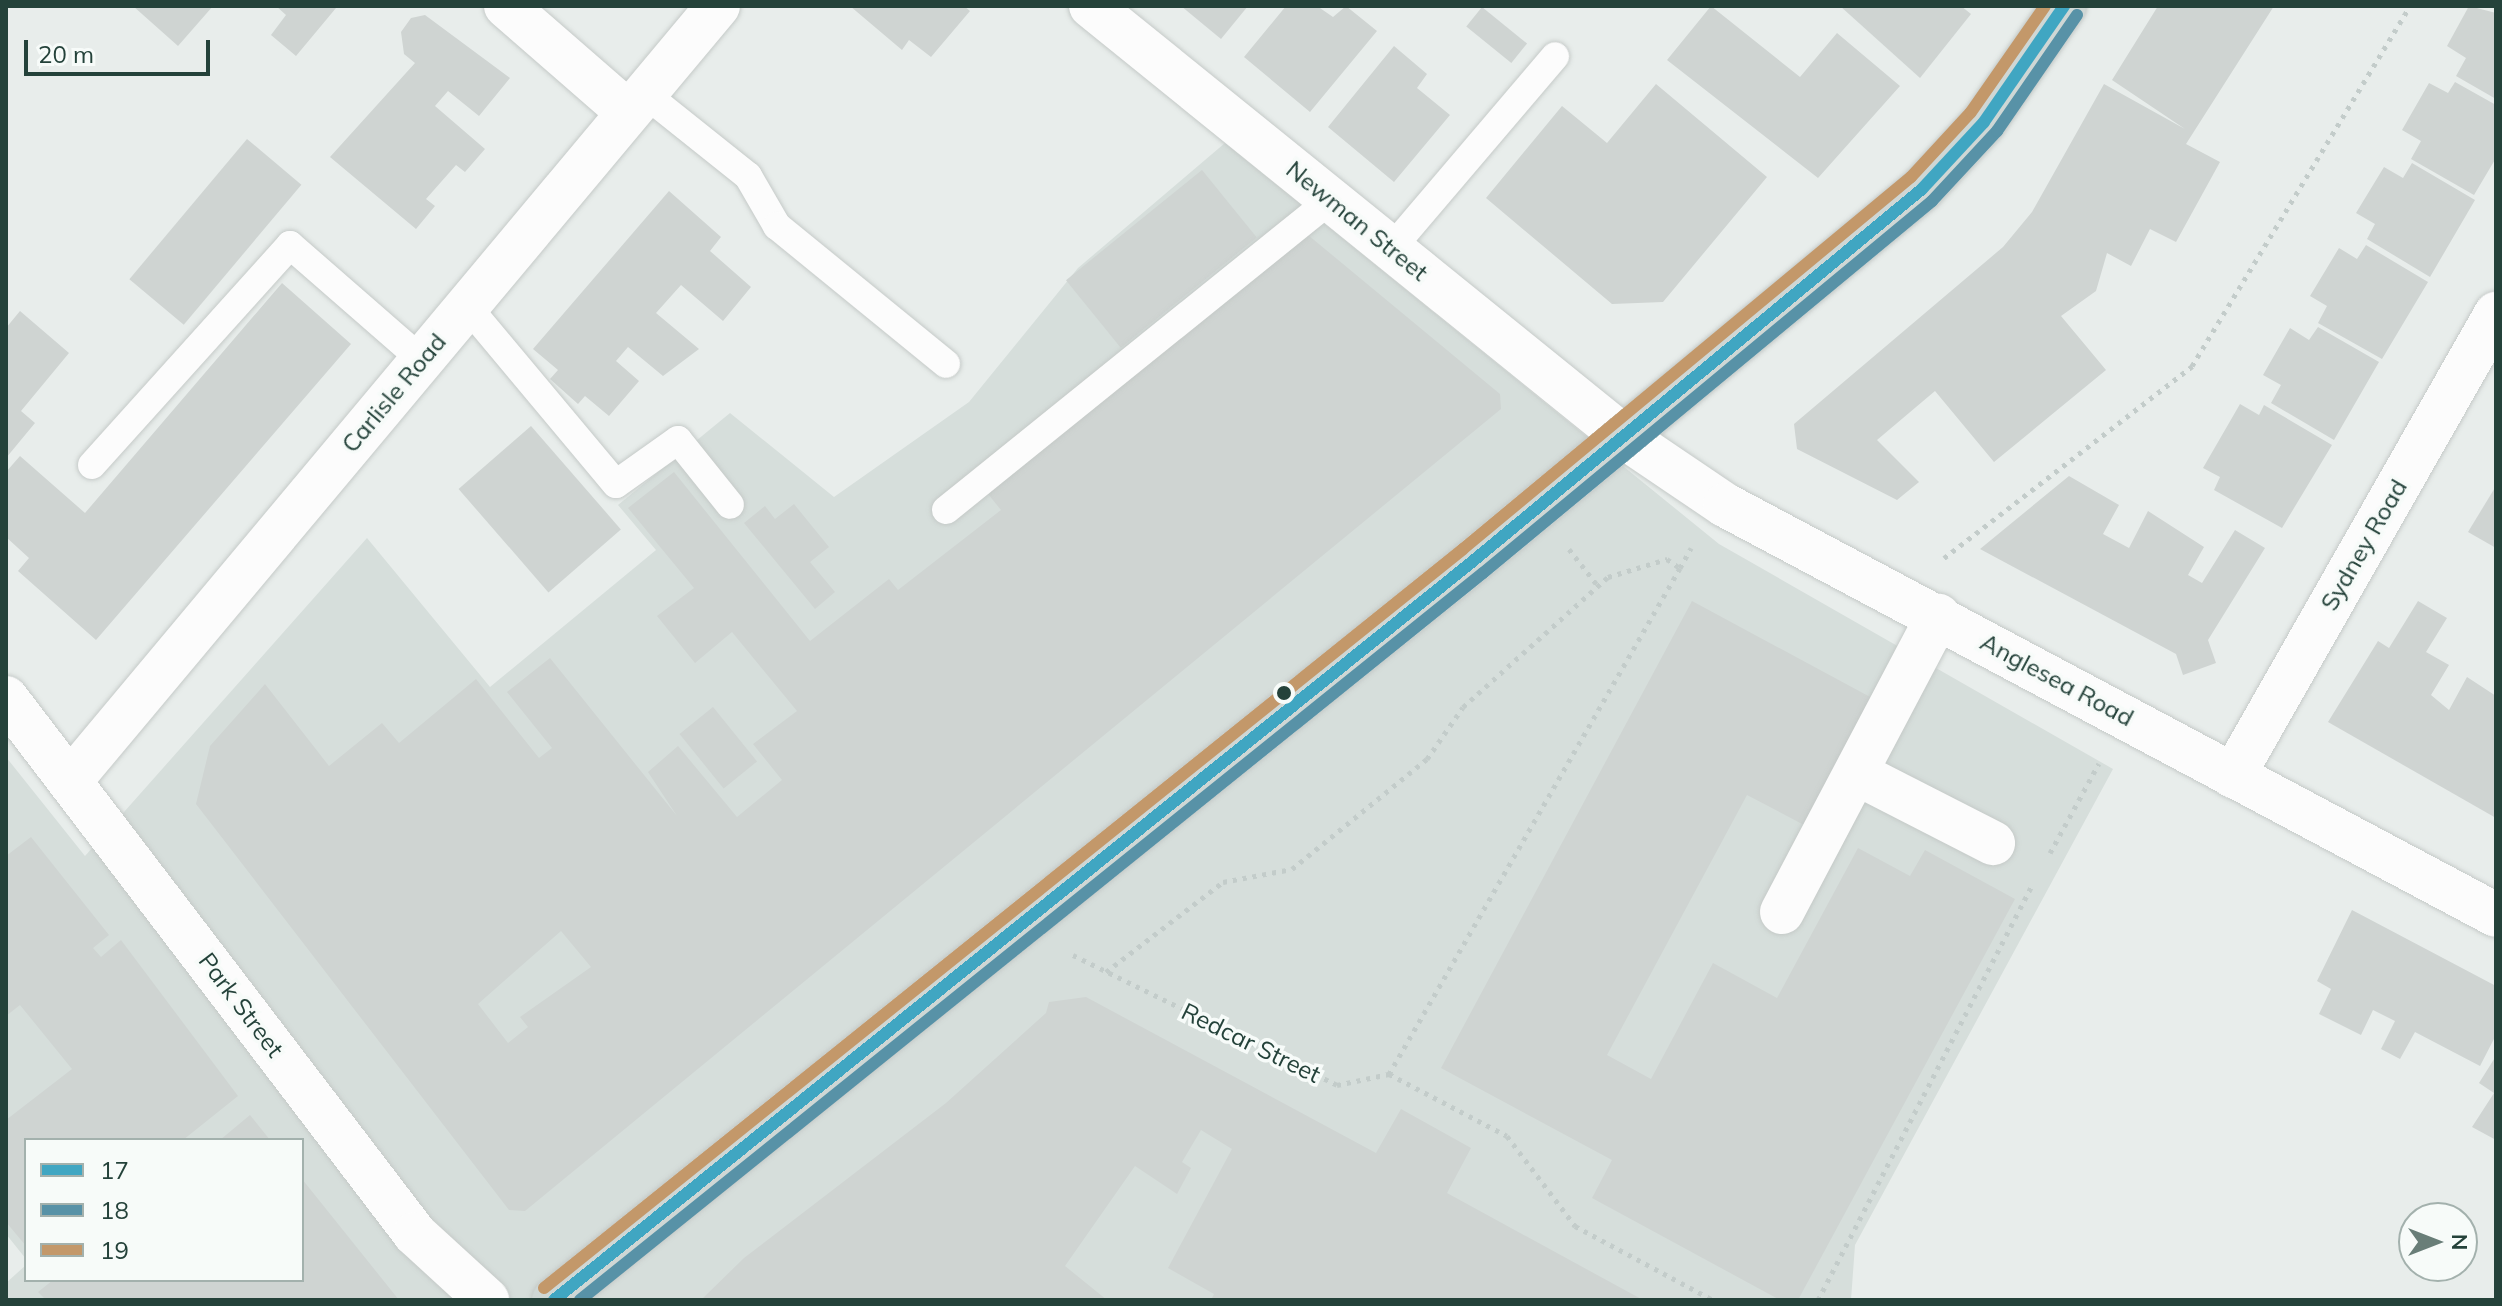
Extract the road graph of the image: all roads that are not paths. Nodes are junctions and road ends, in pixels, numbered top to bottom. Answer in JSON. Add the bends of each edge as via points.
{"nodes":[{"id":1,"x":506,"y":6,"type":"edge"},
{"id":2,"x":718,"y":6,"type":"edge"},
{"id":3,"x":1091,"y":6,"type":"edge"},
{"id":4,"x":2064,"y":6,"type":"edge"},
{"id":5,"x":1555,"y":56,"type":"dead end"},
{"id":6,"x":636,"y":103,"type":"junction"},
{"id":7,"x":1330,"y":200,"type":"junction"},
{"id":8,"x":1391,"y":249,"type":"junction"},
{"id":9,"x":467,"y":306,"type":"junction"},
{"id":10,"x":2496,"y":314,"type":"edge"},
{"id":11,"x":422,"y":360,"type":"junction"},
{"id":12,"x":946,"y":364,"type":"dead end"},
{"id":13,"x":1623,"y":436,"type":"junction"},
{"id":14,"x":92,"y":465,"type":"dead end"},
{"id":15,"x":730,"y":505,"type":"dead end"},
{"id":16,"x":946,"y":510,"type":"dead end"},
{"id":17,"x":1922,"y":608,"type":"junction"},
{"id":18,"x":6,"y":698,"type":"edge"},
{"id":19,"x":1856,"y":773,"type":"junction"},
{"id":20,"x":2233,"y":776,"type":"junction"},
{"id":21,"x":70,"y":781,"type":"junction"},
{"id":22,"x":1993,"y":843,"type":"dead end"},
{"id":23,"x":1782,"y":912,"type":"dead end"},
{"id":24,"x":2496,"y":915,"type":"edge"},
{"id":25,"x":487,"y":1300,"type":"edge"},
{"id":26,"x":554,"y":1300,"type":"edge"}],
"edges":[{"from":1,"to":6,"type":"street"},
{"from":2,"to":6,"type":"street","name":"Carlisle Road"},
{"from":3,"to":7,"type":"street","name":"Newman Street"},
{"from":4,"to":13,"type":"main road","via":[[1984,122],[1922,189]]},
{"from":5,"to":8,"type":"lane"},
{"from":6,"to":9,"type":"street","name":"Carlisle Road"},
{"from":6,"to":12,"type":"lane","via":[[748,176],[777,226]]},
{"from":7,"to":8,"type":"street","name":"Newman Street"},
{"from":7,"to":16,"type":"lane"},
{"from":8,"to":13,"type":"street","name":"Newman Street"},
{"from":9,"to":11,"type":"street","name":"Carlisle Road"},
{"from":9,"to":15,"type":"lane","via":[[616,484],[678,440]]},
{"from":10,"to":20,"type":"street","name":"Sydney Road"},
{"from":11,"to":14,"type":"lane","via":[[290,245]]},
{"from":11,"to":21,"type":"street","name":"Carlisle Road"},
{"from":13,"to":17,"type":"street","name":"Anglesea Road","via":[[1725,505]]},
{"from":13,"to":26,"type":"main road"},
{"from":17,"to":19,"type":"street"},
{"from":17,"to":20,"type":"street","name":"Anglesea Road"},
{"from":18,"to":21,"type":"street","name":"Park Street"},
{"from":19,"to":22,"type":"street"},
{"from":19,"to":23,"type":"street"},
{"from":20,"to":24,"type":"street","name":"Anglesea Road"},
{"from":21,"to":25,"type":"street","name":"Park Street","via":[[415,1234]]}]}
